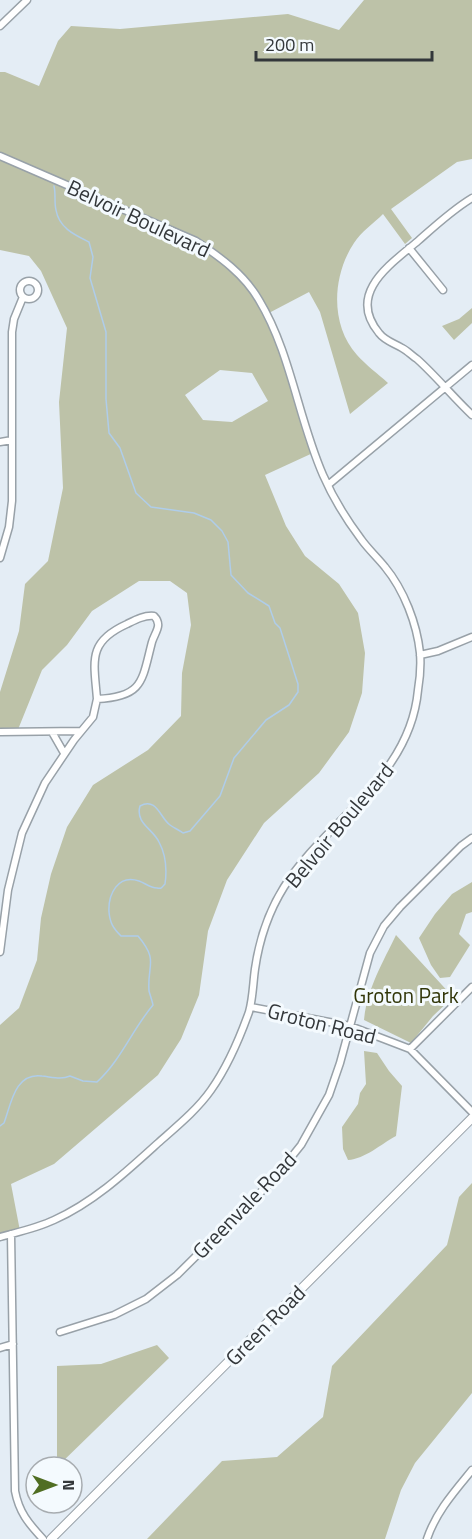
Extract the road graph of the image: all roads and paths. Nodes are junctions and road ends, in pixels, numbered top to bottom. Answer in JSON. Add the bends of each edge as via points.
{"nodes":[{"id":1,"x":27,"y":0,"type":"edge"},
{"id":2,"x":0,"y":26,"type":"edge"},
{"id":3,"x":0,"y":156,"type":"edge"},
{"id":4,"x":472,"y":198,"type":"edge"},
{"id":5,"x":409,"y":249,"type":"junction"},
{"id":6,"x":443,"y":290,"type":"dead end"},
{"id":7,"x":23,"y":297,"type":"dead end"},
{"id":8,"x":472,"y":364,"type":"edge"},
{"id":9,"x":444,"y":387,"type":"junction"},
{"id":10,"x":472,"y":415,"type":"edge"},
{"id":11,"x":12,"y":440,"type":"junction"},
{"id":12,"x":0,"y":442,"type":"edge"},
{"id":13,"x":328,"y":485,"type":"junction"},
{"id":14,"x":0,"y":558,"type":"edge"},
{"id":15,"x":472,"y":636,"type":"edge"},
{"id":16,"x":420,"y":655,"type":"junction"},
{"id":17,"x":97,"y":699,"type":"junction"},
{"id":18,"x":81,"y":731,"type":"junction"},
{"id":19,"x":0,"y":732,"type":"edge"},
{"id":20,"x":52,"y":732,"type":"junction"},
{"id":21,"x":64,"y":753,"type":"junction"},
{"id":22,"x":472,"y":838,"type":"edge"},
{"id":23,"x":0,"y":952,"type":"edge"},
{"id":24,"x":472,"y":987,"type":"edge"},
{"id":25,"x":250,"y":1006,"type":"junction"},
{"id":26,"x":350,"y":1026,"type":"junction"},
{"id":27,"x":410,"y":1049,"type":"junction"},
{"id":28,"x":472,"y":1112,"type":"edge"},
{"id":29,"x":472,"y":1118,"type":"edge"},
{"id":30,"x":11,"y":1234,"type":"junction"},
{"id":31,"x":0,"y":1237,"type":"edge"},
{"id":32,"x":60,"y":1332,"type":"dead end"},
{"id":33,"x":13,"y":1344,"type":"junction"},
{"id":34,"x":0,"y":1348,"type":"edge"},
{"id":35,"x":472,"y":1470,"type":"edge"},
{"id":36,"x":43,"y":1539,"type":"edge"},
{"id":37,"x":51,"y":1539,"type":"edge"},
{"id":38,"x":427,"y":1539,"type":"edge"}],
"edges":[{"from":1,"to":2,"type":"street"},
{"from":3,"to":13,"type":"street","name":"Belvoir Boulevard","via":[[196,241],[240,274],[276,331]]},
{"from":4,"to":5,"type":"street"},
{"from":5,"to":6,"type":"street"},
{"from":5,"to":9,"type":"street","via":[[377,277],[368,307],[380,335],[403,348]]},
{"from":7,"to":11,"type":"street","via":[[12,332]]},
{"from":8,"to":9,"type":"street"},
{"from":9,"to":10,"type":"street"},
{"from":9,"to":13,"type":"street"},
{"from":11,"to":12,"type":"street"},
{"from":11,"to":14,"type":"street","via":[[10,518]]},
{"from":13,"to":16,"type":"street","name":"Belvoir Boulevard","via":[[361,540],[399,589],[410,613]]},
{"from":15,"to":16,"type":"street"},
{"from":16,"to":25,"type":"street","name":"Belvoir Boulevard","via":[[418,695],[405,740],[373,789],[311,851],[283,888],[266,924]]},
{"from":17,"to":17,"type":"street","via":[[127,694],[140,682],[159,627],[154,616],[114,630],[100,644],[94,665]]},
{"from":17,"to":18,"type":"street","via":[[93,717]]},
{"from":18,"to":20,"type":"street"},
{"from":18,"to":21,"type":"street"},
{"from":19,"to":20,"type":"street"},
{"from":20,"to":21,"type":"street"},
{"from":21,"to":23,"type":"street","via":[[22,833],[10,881]]},
{"from":22,"to":26,"type":"street","name":"Greenvale Road","via":[[384,926],[370,953]]},
{"from":24,"to":27,"type":"street"},
{"from":25,"to":26,"type":"street","name":"Groton Road"},
{"from":25,"to":30,"type":"street","name":"Belvoir Boulevard","via":[[237,1046],[209,1094],[171,1132],[107,1188],[52,1221]]},
{"from":26,"to":27,"type":"street","name":"Groton Road"},
{"from":26,"to":32,"type":"street","name":"Greenvale Road","via":[[329,1095],[301,1145],[273,1180],[177,1275],[146,1299],[114,1315]]},
{"from":27,"to":28,"type":"street","name":"Groton Road"},
{"from":29,"to":37,"type":"main road","name":"Green Road"},
{"from":30,"to":31,"type":"street","name":"Belvoir Boulevard"},
{"from":30,"to":33,"type":"street"},
{"from":33,"to":34,"type":"street"},
{"from":33,"to":36,"type":"street","via":[[15,1491],[23,1518]]},
{"from":35,"to":38,"type":"street","via":[[444,1504]]}]}
